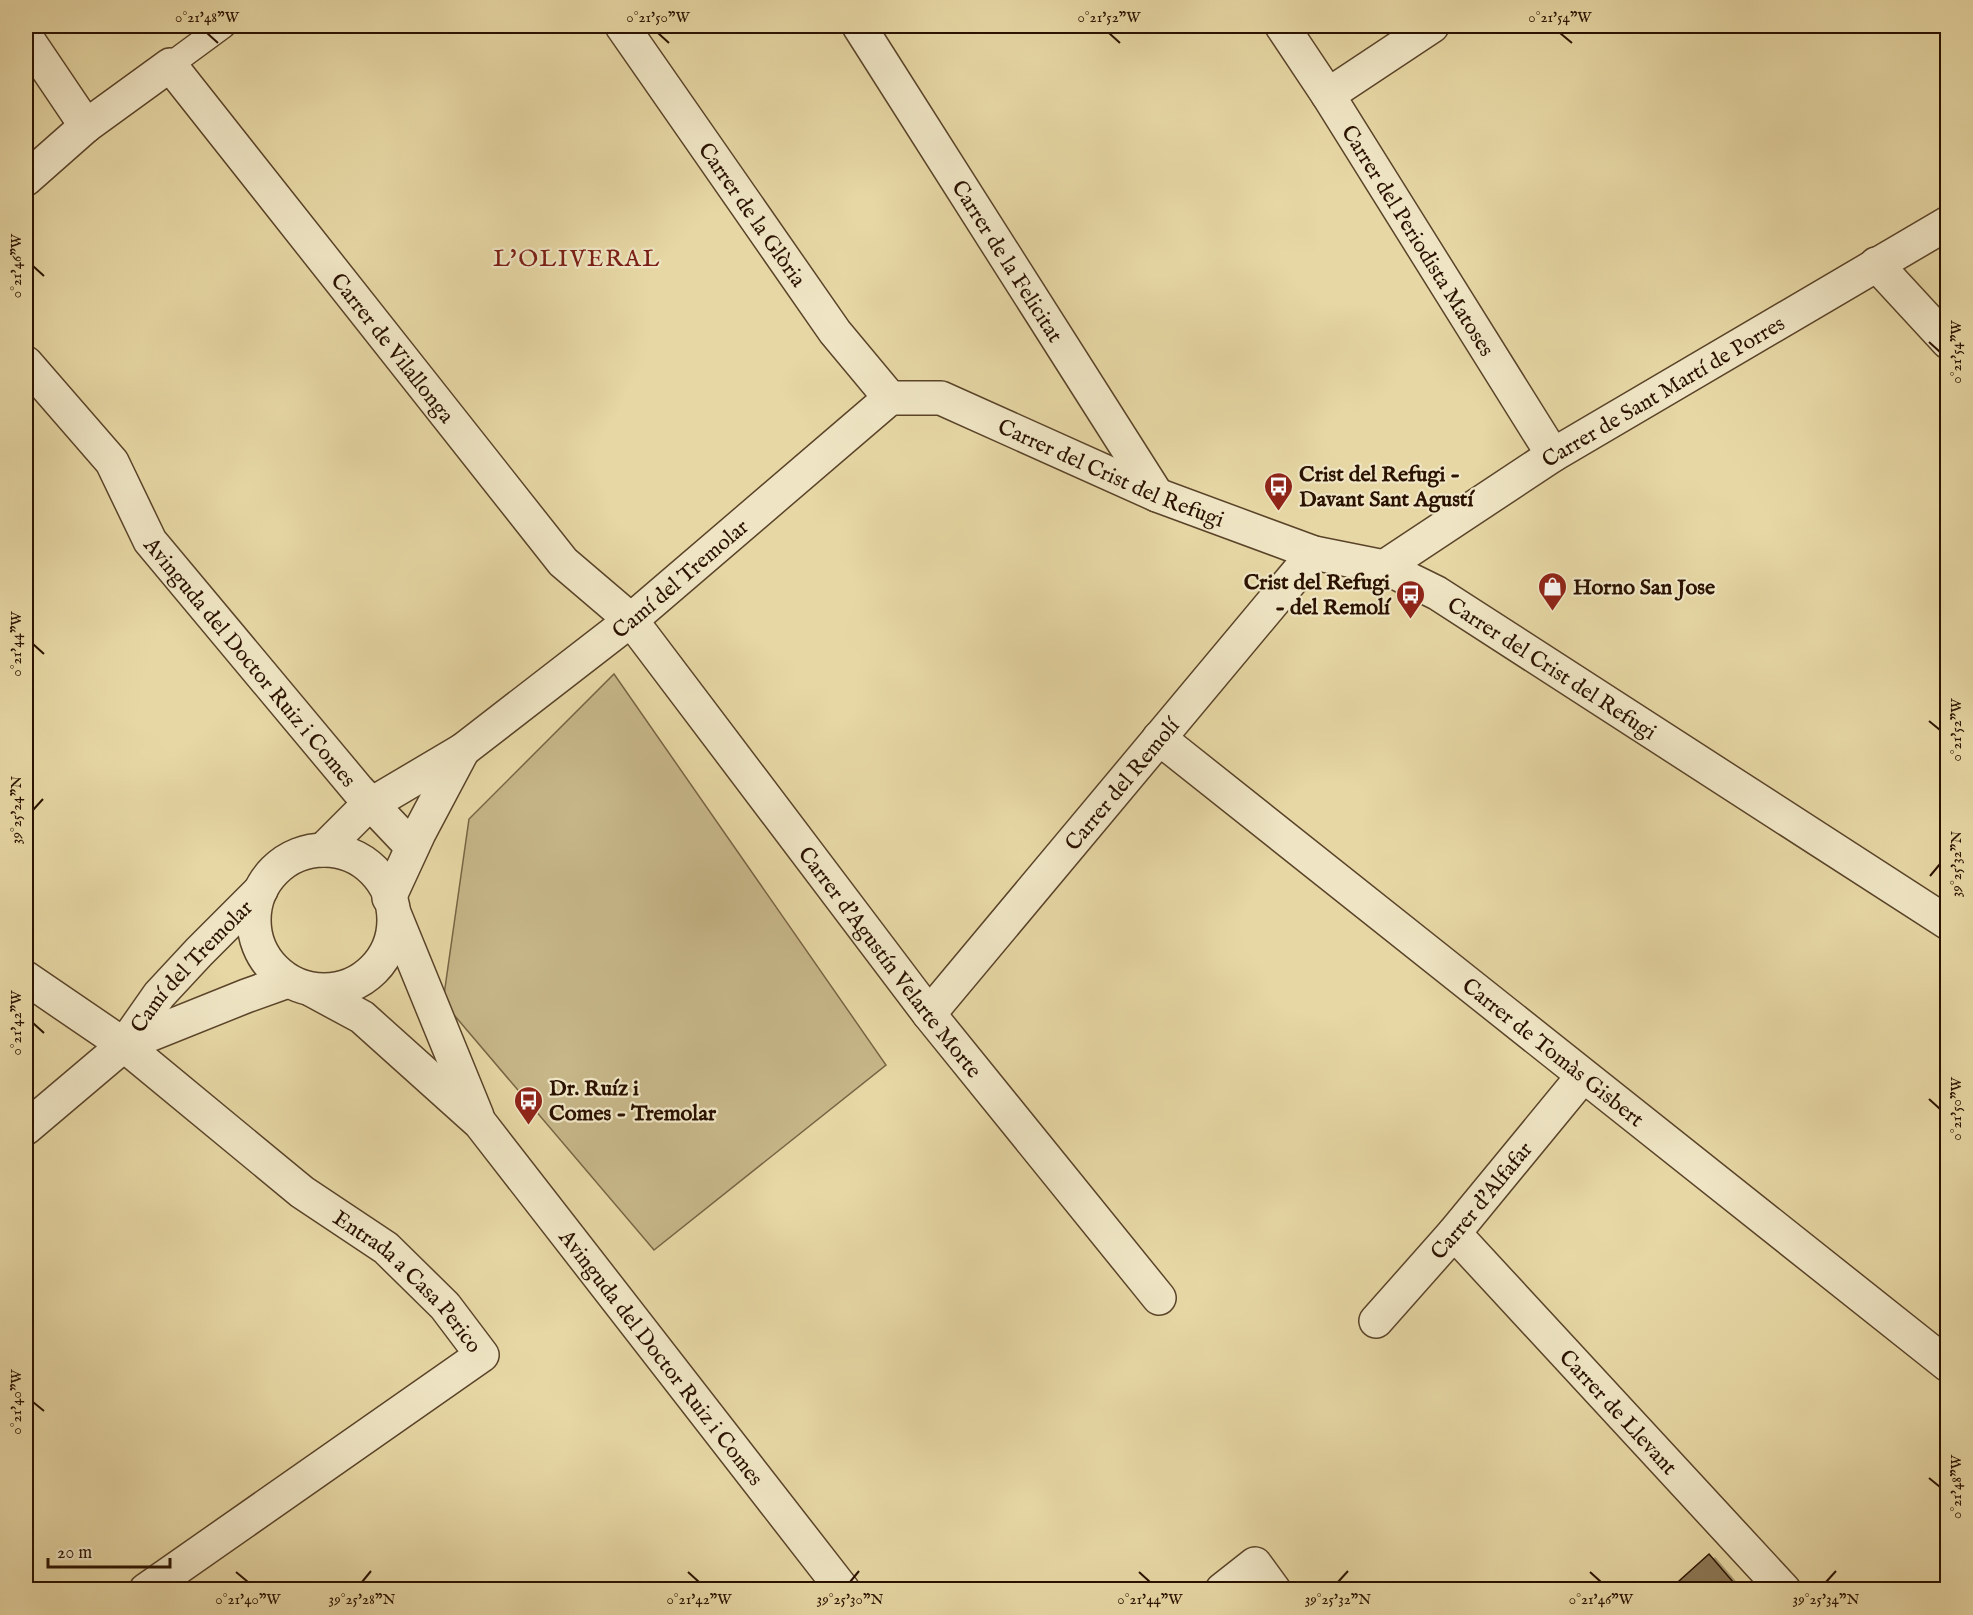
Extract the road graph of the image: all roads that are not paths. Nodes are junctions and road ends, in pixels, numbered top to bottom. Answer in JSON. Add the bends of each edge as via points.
{"nodes":[{"id":1,"x":223,"y":26,"type":"edge"},
{"id":2,"x":622,"y":26,"type":"edge"},
{"id":3,"x":859,"y":26,"type":"edge"},
{"id":4,"x":1282,"y":26,"type":"edge"},
{"id":5,"x":1432,"y":26,"type":"edge"},
{"id":6,"x":26,"y":37,"type":"edge"},
{"id":7,"x":170,"y":65,"type":"junction"},
{"id":8,"x":1328,"y":95,"type":"junction"},
{"id":9,"x":86,"y":126,"type":"junction"},
{"id":10,"x":26,"y":179,"type":"edge"},
{"id":11,"x":1947,"y":223,"type":"edge"},
{"id":12,"x":1876,"y":264,"type":"junction"},
{"id":13,"x":1947,"y":342,"type":"edge"},
{"id":14,"x":26,"y":363,"type":"edge"},
{"id":15,"x":890,"y":398,"type":"junction"},
{"id":16,"x":1553,"y":455,"type":"junction"},
{"id":17,"x":1157,"y":495,"type":"junction"},
{"id":18,"x":1314,"y":553,"type":"junction"},
{"id":19,"x":1384,"y":567,"type":"junction"},
{"id":20,"x":631,"y":620,"type":"junction"},
{"id":21,"x":1159,"y":738,"type":"junction"},
{"id":22,"x":463,"y":750,"type":"junction"},
{"id":23,"x":365,"y":797,"type":"junction"},
{"id":24,"x":412,"y":847,"type":"junction"},
{"id":25,"x":323,"y":850,"type":"junction"},
{"id":26,"x":261,"y":890,"type":"junction"},
{"id":27,"x":392,"y":905,"type":"junction"},
{"id":28,"x":1947,"y":922,"type":"edge"},
{"id":29,"x":26,"y":978,"type":"edge"},
{"id":30,"x":300,"y":985,"type":"junction"},
{"id":31,"x":928,"y":1014,"type":"junction"},
{"id":32,"x":124,"y":1045,"type":"junction"},
{"id":33,"x":1583,"y":1076,"type":"junction"},
{"id":34,"x":480,"y":1123,"type":"junction"},
{"id":35,"x":26,"y":1128,"type":"edge"},
{"id":36,"x":1454,"y":1233,"type":"junction"},
{"id":37,"x":1159,"y":1298,"type":"dead end"},
{"id":38,"x":1376,"y":1321,"type":"dead end"},
{"id":39,"x":1947,"y":1365,"type":"edge"},
{"id":40,"x":1264,"y":1577,"type":"edge"},
{"id":41,"x":146,"y":1590,"type":"edge"},
{"id":42,"x":843,"y":1590,"type":"edge"},
{"id":43,"x":1222,"y":1590,"type":"edge"},
{"id":44,"x":1784,"y":1590,"type":"edge"}],
"edges":[{"from":1,"to":7,"type":"lane"},
{"from":2,"to":15,"type":"street","name":"Carrer de la Glòria","via":[[835,332]]},
{"from":3,"to":17,"type":"street","name":"Carrer de la Felicitat"},
{"from":4,"to":8,"type":"street","name":"Carrer del Periodista Matoses"},
{"from":5,"to":8,"type":"street"},
{"from":6,"to":9,"type":"street"},
{"from":7,"to":9,"type":"street"},
{"from":7,"to":20,"type":"street","name":"Carrer de Vilallonga","via":[[563,562]]},
{"from":8,"to":16,"type":"street","name":"Carrer del Periodista Matoses"},
{"from":9,"to":10,"type":"street"},
{"from":11,"to":12,"type":"street","name":"Carrer de Sant Martí de Porres"},
{"from":12,"to":13,"type":"street"},
{"from":12,"to":16,"type":"street","name":"Carrer de Sant Martí de Porres"},
{"from":14,"to":23,"type":"street","name":"Avinguda del Doctor Ruiz i Comes","via":[[112,462],[150,541]]},
{"from":15,"to":17,"type":"street","name":"Carrer del Crist del Refugi","via":[[941,398]]},
{"from":15,"to":20,"type":"street","name":"Camí del Tremolar"},
{"from":16,"to":19,"type":"street","name":"Carrer de Sant Martí de Porres"},
{"from":17,"to":18,"type":"street","name":"Carrer del Crist del Refugi"},
{"from":18,"to":19,"type":"street","name":"Carrer del Crist del Refugi"},
{"from":18,"to":21,"type":"street","name":"Carrer del Remolí"},
{"from":19,"to":28,"type":"street","name":"Carrer del Crist del Refugi","via":[[1437,593]]},
{"from":20,"to":22,"type":"street","name":"Camí del Tremolar"},
{"from":20,"to":31,"type":"street","name":"Carrer d'Agustín Velarte Morte"},
{"from":21,"to":31,"type":"street","name":"Carrer del Remolí"},
{"from":21,"to":33,"type":"street","name":"Carrer de Tomàs Gisbert"},
{"from":22,"to":23,"type":"street","name":"Camí del Tremolar"},
{"from":22,"to":24,"type":"street","name":"Camí del Tremolar"},
{"from":23,"to":24,"type":"street","name":"Avinguda del Doctor Ruiz i Comes"},
{"from":23,"to":25,"type":"street","name":"Camí del Tremolar","via":[[365,808]]},
{"from":24,"to":27,"type":"street","name":"Camí del Tremolar"},
{"from":25,"to":26,"type":"street","via":[[298,855],[276,869]]},
{"from":25,"to":27,"type":"street","via":[[348,854],[371,867],[387,888]]},
{"from":26,"to":30,"type":"street","via":[[254,915],[257,941],[269,964]]},
{"from":26,"to":32,"type":"street","name":"Camí del Tremolar","via":[[159,995]]},
{"from":27,"to":30,"type":"street","via":[[392,938],[381,962],[362,980],[338,989]]},
{"from":27,"to":34,"type":"street","name":"Avinguda del Doctor Ruiz i Comes"},
{"from":29,"to":32,"type":"street"},
{"from":30,"to":32,"type":"street","name":"Camí del Tremolar","via":[[246,996]]},
{"from":30,"to":34,"type":"street","name":"Avinguda del Doctor Ruiz i Comes","via":[[362,1017]]},
{"from":31,"to":37,"type":"street","name":"Carrer d'Agustín Velarte Morte"},
{"from":32,"to":35,"type":"street","name":"Camí del Tremolar"},
{"from":32,"to":41,"type":"street","name":"Entrada a Casa Perico","via":[[302,1192],[386,1248],[445,1306],[482,1355]]},
{"from":33,"to":36,"type":"street","name":"Carrer d'Alfafar"},
{"from":33,"to":39,"type":"street","name":"Carrer de Tomàs Gisbert"},
{"from":34,"to":42,"type":"street","name":"Avinguda del Doctor Ruiz i Comes"},
{"from":36,"to":38,"type":"street","name":"Carrer d'Alfafar"},
{"from":36,"to":44,"type":"street","name":"Carrer de Llevant"},
{"from":40,"to":43,"type":"street"}]}
